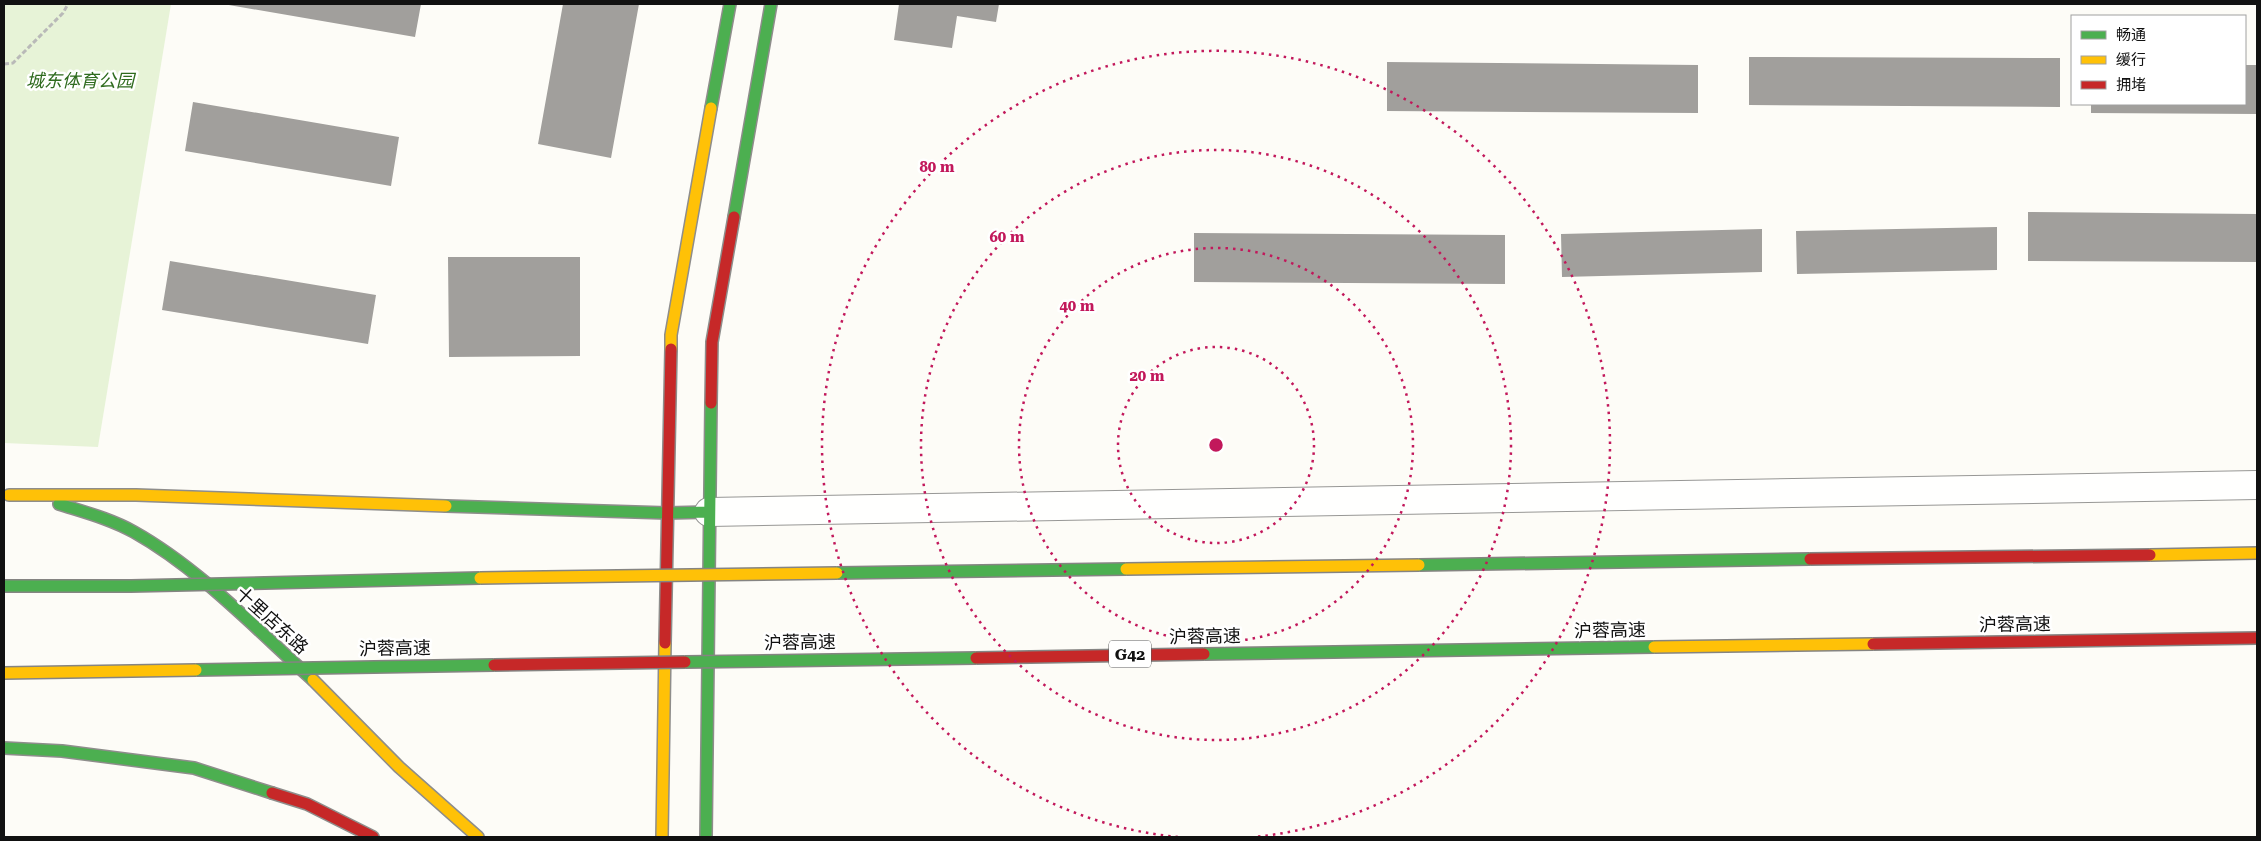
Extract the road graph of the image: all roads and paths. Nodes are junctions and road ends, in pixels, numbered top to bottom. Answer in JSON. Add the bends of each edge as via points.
{"nodes":[{"id":1,"x":68,"y":4,"type":"edge"},
{"id":2,"x":730,"y":4,"type":"edge"},
{"id":3,"x":771,"y":4,"type":"edge"},
{"id":4,"x":4,"y":64,"type":"edge"},
{"id":5,"x":2257,"y":485,"type":"edge"},
{"id":6,"x":6,"y":495,"type":"edge"},
{"id":7,"x":709,"y":512,"type":"junction"},
{"id":8,"x":667,"y":513,"type":"junction"},
{"id":9,"x":2257,"y":554,"type":"edge"},
{"id":10,"x":4,"y":586,"type":"edge"},
{"id":11,"x":2257,"y":638,"type":"edge"},
{"id":12,"x":4,"y":673,"type":"edge"},
{"id":13,"x":4,"y":748,"type":"edge"},
{"id":14,"x":373,"y":837,"type":"edge"},
{"id":15,"x":478,"y":837,"type":"edge"},
{"id":16,"x":662,"y":837,"type":"edge"},
{"id":17,"x":706,"y":837,"type":"edge"}],
"edges":[{"from":1,"to":4,"type":"path","via":[[13,63]]},
{"from":2,"to":8,"type":"main road","via":[[671,335]]},
{"from":3,"to":7,"type":"main road","via":[[712,342]]},
{"from":5,"to":7,"type":"street"},
{"from":6,"to":8,"type":"main road","via":[[136,495]]},
{"from":6,"to":15,"type":"main road","name":"十里店东路","via":[[96,515],[134,532],[178,561],[317,683],[399,767]]},
{"from":7,"to":8,"type":"main road"},
{"from":7,"to":17,"type":"main road"},
{"from":8,"to":16,"type":"main road"},
{"from":9,"to":10,"type":"main road","bridge":true},
{"from":11,"to":12,"type":"main road","name":"沪蓉高速","number":"G42","bridge":true},
{"from":13,"to":14,"type":"main road","via":[[62,751],[194,768],[307,804]]}]}
